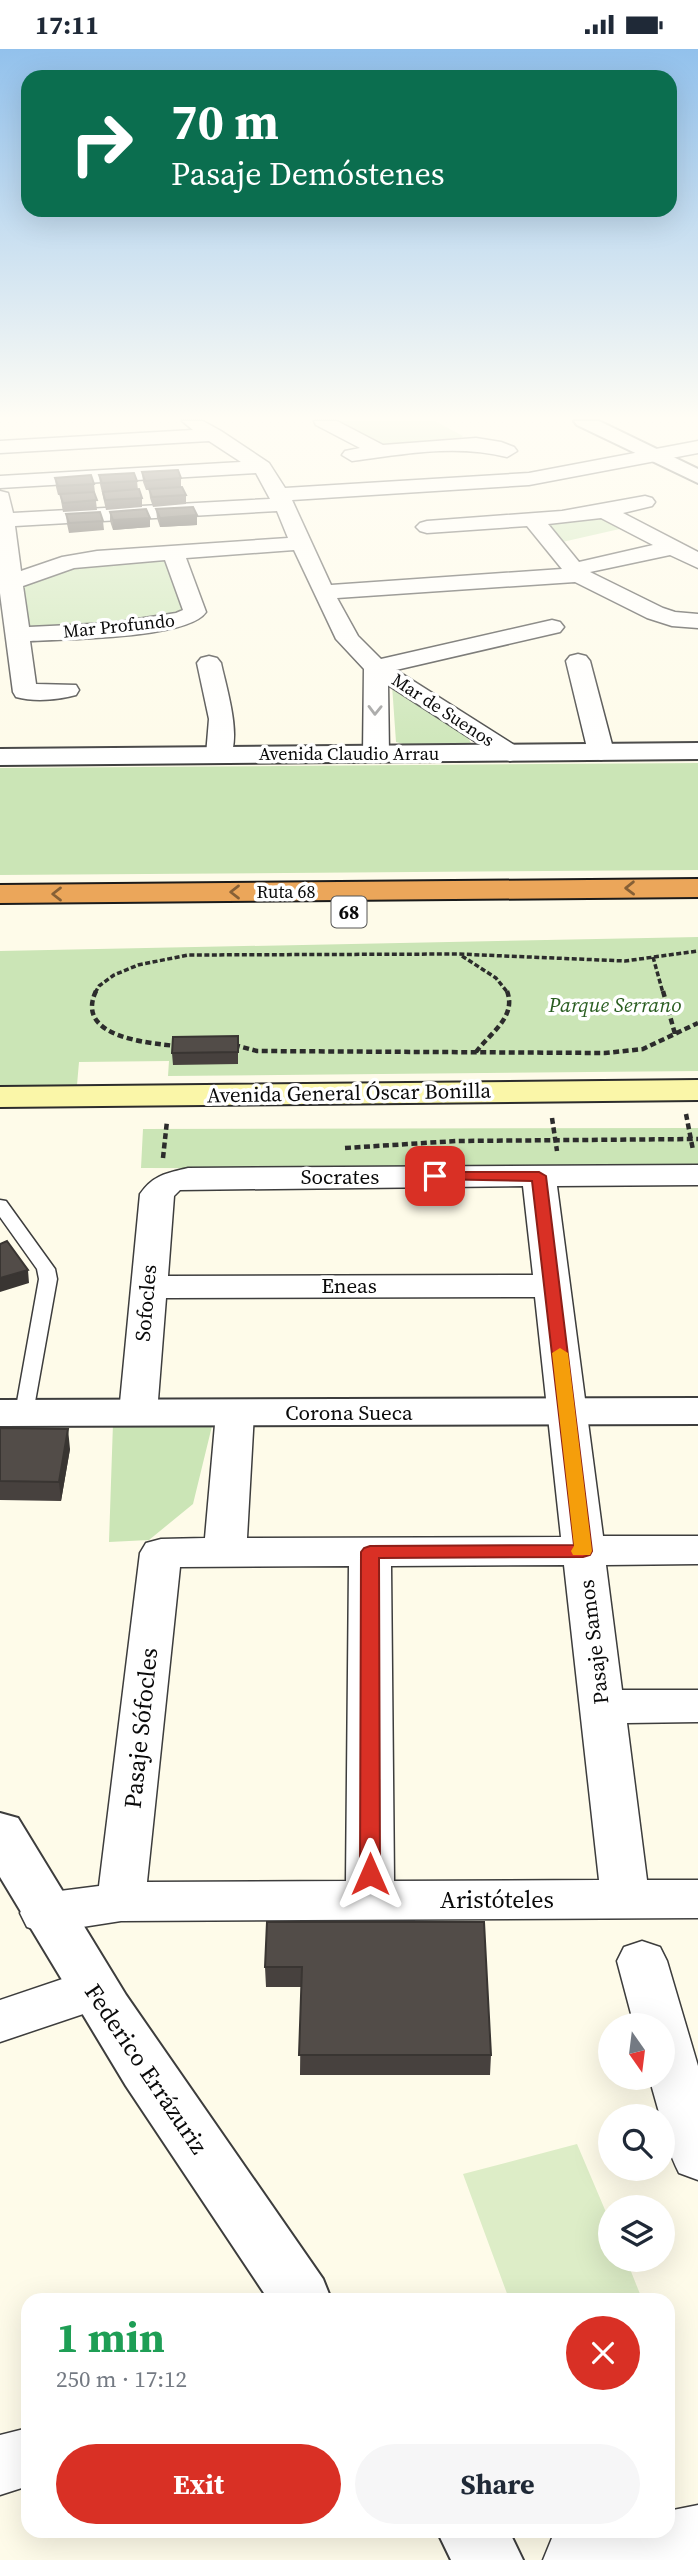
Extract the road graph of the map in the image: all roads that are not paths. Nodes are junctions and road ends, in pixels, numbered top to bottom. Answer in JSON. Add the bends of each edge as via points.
{"nodes":[{"id":1,"x":4,"y":538,"type":"edge"},
{"id":2,"x":300,"y":538,"type":"edge"},
{"id":3,"x":429,"y":538,"type":"edge"},
{"id":4,"x":548,"y":538,"type":"edge"},
{"id":5,"x":652,"y":538,"type":"edge"},
{"id":6,"x":302,"y":543,"type":"junction"},
{"id":7,"x":670,"y":548,"type":"junction"},
{"id":8,"x":173,"y":552,"type":"junction"},
{"id":9,"x":698,"y":561,"type":"edge"},
{"id":10,"x":577,"y":572,"type":"junction"},
{"id":11,"x":457,"y":583,"type":"junction"},
{"id":12,"x":4,"y":584,"type":"edge"},
{"id":13,"x":323,"y":592,"type":"junction"},
{"id":14,"x":698,"y":621,"type":"edge"},
{"id":15,"x":552,"y":627,"type":"dead end"},
{"id":16,"x":18,"y":635,"type":"junction"},
{"id":17,"x":578,"y":661,"type":"dead end"},
{"id":18,"x":209,"y":663,"type":"dead end"},
{"id":19,"x":376,"y":667,"type":"junction"},
{"id":20,"x":67,"y":690,"type":"dead end"},
{"id":21,"x":698,"y":751,"type":"edge"},
{"id":22,"x":601,"y":752,"type":"junction"},
{"id":23,"x":510,"y":753,"type":"junction"},
{"id":24,"x":376,"y":754,"type":"junction"},
{"id":25,"x":219,"y":755,"type":"junction"},
{"id":26,"x":0,"y":757,"type":"edge"},
{"id":27,"x":698,"y":887,"type":"edge"},
{"id":28,"x":0,"y":894,"type":"edge"},
{"id":29,"x":698,"y":910,"type":"edge"},
{"id":30,"x":0,"y":915,"type":"edge"},
{"id":31,"x":0,"y":1097,"type":"edge"},
{"id":32,"x":693,"y":1114,"type":"edge"},
{"id":33,"x":0,"y":1116,"type":"edge"},
{"id":34,"x":168,"y":1170,"type":"joint"},
{"id":35,"x":698,"y":1175,"type":"edge"},
{"id":36,"x":539,"y":1176,"type":"junction"},
{"id":37,"x":0,"y":1205,"type":"edge"},
{"id":38,"x":552,"y":1286,"type":"junction"},
{"id":39,"x":147,"y":1287,"type":"junction"},
{"id":40,"x":698,"y":1411,"type":"edge"},
{"id":41,"x":567,"y":1412,"type":"junction"},
{"id":42,"x":12,"y":1413,"type":"edge"},
{"id":43,"x":138,"y":1413,"type":"junction"},
{"id":44,"x":235,"y":1413,"type":"junction"},
{"id":45,"x":698,"y":1550,"type":"edge"},
{"id":46,"x":583,"y":1551,"type":"junction"},
{"id":47,"x":370,"y":1552,"type":"junction"},
{"id":48,"x":225,"y":1553,"type":"junction"},
{"id":49,"x":698,"y":1706,"type":"edge"},
{"id":50,"x":602,"y":1707,"type":"junction"},
{"id":51,"x":0,"y":1832,"type":"edge"},
{"id":52,"x":625,"y":1899,"type":"junction"},
{"id":53,"x":698,"y":1899,"type":"edge"},
{"id":54,"x":370,"y":1900,"type":"junction"},
{"id":55,"x":121,"y":1902,"type":"junction"},
{"id":56,"x":44,"y":1913,"type":"junction"},
{"id":57,"x":642,"y":1961,"type":"dead end"},
{"id":58,"x":92,"y":1990,"type":"junction"},
{"id":59,"x":657,"y":2013,"type":"edge"},
{"id":60,"x":0,"y":2021,"type":"edge"},
{"id":61,"x":676,"y":2080,"type":"edge"},
{"id":62,"x":698,"y":2156,"type":"edge"},
{"id":63,"x":298,"y":2293,"type":"edge"},
{"id":64,"x":21,"y":2459,"type":"edge"},
{"id":65,"x":0,"y":2466,"type":"edge"},
{"id":66,"x":698,"y":2536,"type":"edge"},
{"id":67,"x":474,"y":2538,"type":"edge"},
{"id":68,"x":491,"y":2560,"type":"edge"},
{"id":69,"x":574,"y":2560,"type":"edge"}],
"edges":[{"from":1,"to":12,"type":"street"},
{"from":2,"to":6,"type":"street","name":"Mar de Suenos"},
{"from":3,"to":11,"type":"street"},
{"from":4,"to":10,"type":"street"},
{"from":5,"to":7,"type":"street"},
{"from":6,"to":8,"type":"street"},
{"from":6,"to":13,"type":"street","name":"Mar de Suenos"},
{"from":7,"to":9,"type":"street"},
{"from":7,"to":10,"type":"street"},
{"from":8,"to":12,"type":"street","via":[[69,562]]},
{"from":8,"to":16,"type":"street","name":"Mar Profundo","via":[[195,612],[190,617],[164,624]]},
{"from":10,"to":11,"type":"street"},
{"from":10,"to":14,"type":"street","via":[[655,613]]},
{"from":11,"to":13,"type":"street"},
{"from":12,"to":16,"type":"street"},
{"from":13,"to":19,"type":"street","name":"Mar de Suenos","via":[[348,639]]},
{"from":15,"to":19,"type":"street"},
{"from":16,"to":20,"type":"street","via":[[25,692]]},
{"from":17,"to":22,"type":"street"},
{"from":18,"to":25,"type":"street","via":[[221,719]]},
{"from":19,"to":23,"type":"street","name":"Mar de Suenos"},
{"from":19,"to":24,"type":"street","name":"Mar de Suenos","one_way":true},
{"from":21,"to":22,"type":"street","name":"Avenida Claudio Arrau"},
{"from":22,"to":23,"type":"street","name":"Avenida Claudio Arrau"},
{"from":23,"to":24,"type":"street","name":"Avenida Claudio Arrau"},
{"from":24,"to":25,"type":"street","name":"Avenida Claudio Arrau"},
{"from":25,"to":26,"type":"street","name":"Avenida Claudio Arrau"},
{"from":27,"to":28,"type":"highway","name":"Ruta 68","number":"68","one_way":true},
{"from":29,"to":30,"type":"highway","name":"Ruta 68","number":"68"},
{"from":31,"to":32,"type":"main road","name":"Avenida General Óscar Bonilla"},
{"from":32,"to":33,"type":"main road","name":"Avenida General Óscar Bonilla"},
{"from":34,"to":36,"type":"street","name":"Socrates"},
{"from":34,"to":39,"type":"street","name":"Sofocles"},
{"from":35,"to":36,"type":"street","name":"Socrates"},
{"from":36,"to":38,"type":"street","name":"Pasaje Samos"},
{"from":37,"to":42,"type":"lane","via":[[46,1269],[48,1279]]},
{"from":38,"to":39,"type":"street","name":"Eneas"},
{"from":38,"to":41,"type":"street","name":"Pasaje Samos"},
{"from":39,"to":43,"type":"street","name":"Sofocles"},
{"from":40,"to":41,"type":"street","name":"Corona Sueca"},
{"from":41,"to":44,"type":"street","name":"Corona Sueca"},
{"from":41,"to":46,"type":"street","name":"Pasaje Samos"},
{"from":42,"to":43,"type":"street","name":"Corona Sueca"},
{"from":43,"to":44,"type":"street","name":"Corona Sueca"},
{"from":44,"to":48,"type":"street"},
{"from":45,"to":46,"type":"street"},
{"from":46,"to":47,"type":"street"},
{"from":46,"to":50,"type":"street","name":"Pasaje Samos"},
{"from":47,"to":48,"type":"street"},
{"from":47,"to":54,"type":"street"},
{"from":48,"to":55,"type":"street","name":"Pasaje Sófocles","via":[[161,1553]]},
{"from":49,"to":50,"type":"street"},
{"from":50,"to":52,"type":"street","name":"Pasaje Samos"},
{"from":51,"to":56,"type":"street","name":"Federico Errázuriz"},
{"from":52,"to":53,"type":"street","name":"Aristóteles"},
{"from":52,"to":54,"type":"street","name":"Aristóteles"},
{"from":54,"to":55,"type":"street","name":"Aristóteles"},
{"from":55,"to":56,"type":"street","name":"Aristóteles"},
{"from":56,"to":58,"type":"street","name":"Federico Errázuriz"},
{"from":57,"to":59,"type":"street"},
{"from":58,"to":60,"type":"street"},
{"from":58,"to":63,"type":"street","name":"Federico Errázuriz"},
{"from":61,"to":62,"type":"street"},
{"from":64,"to":65,"type":"street"},
{"from":66,"to":69,"type":"street"},
{"from":67,"to":68,"type":"street"}]}
